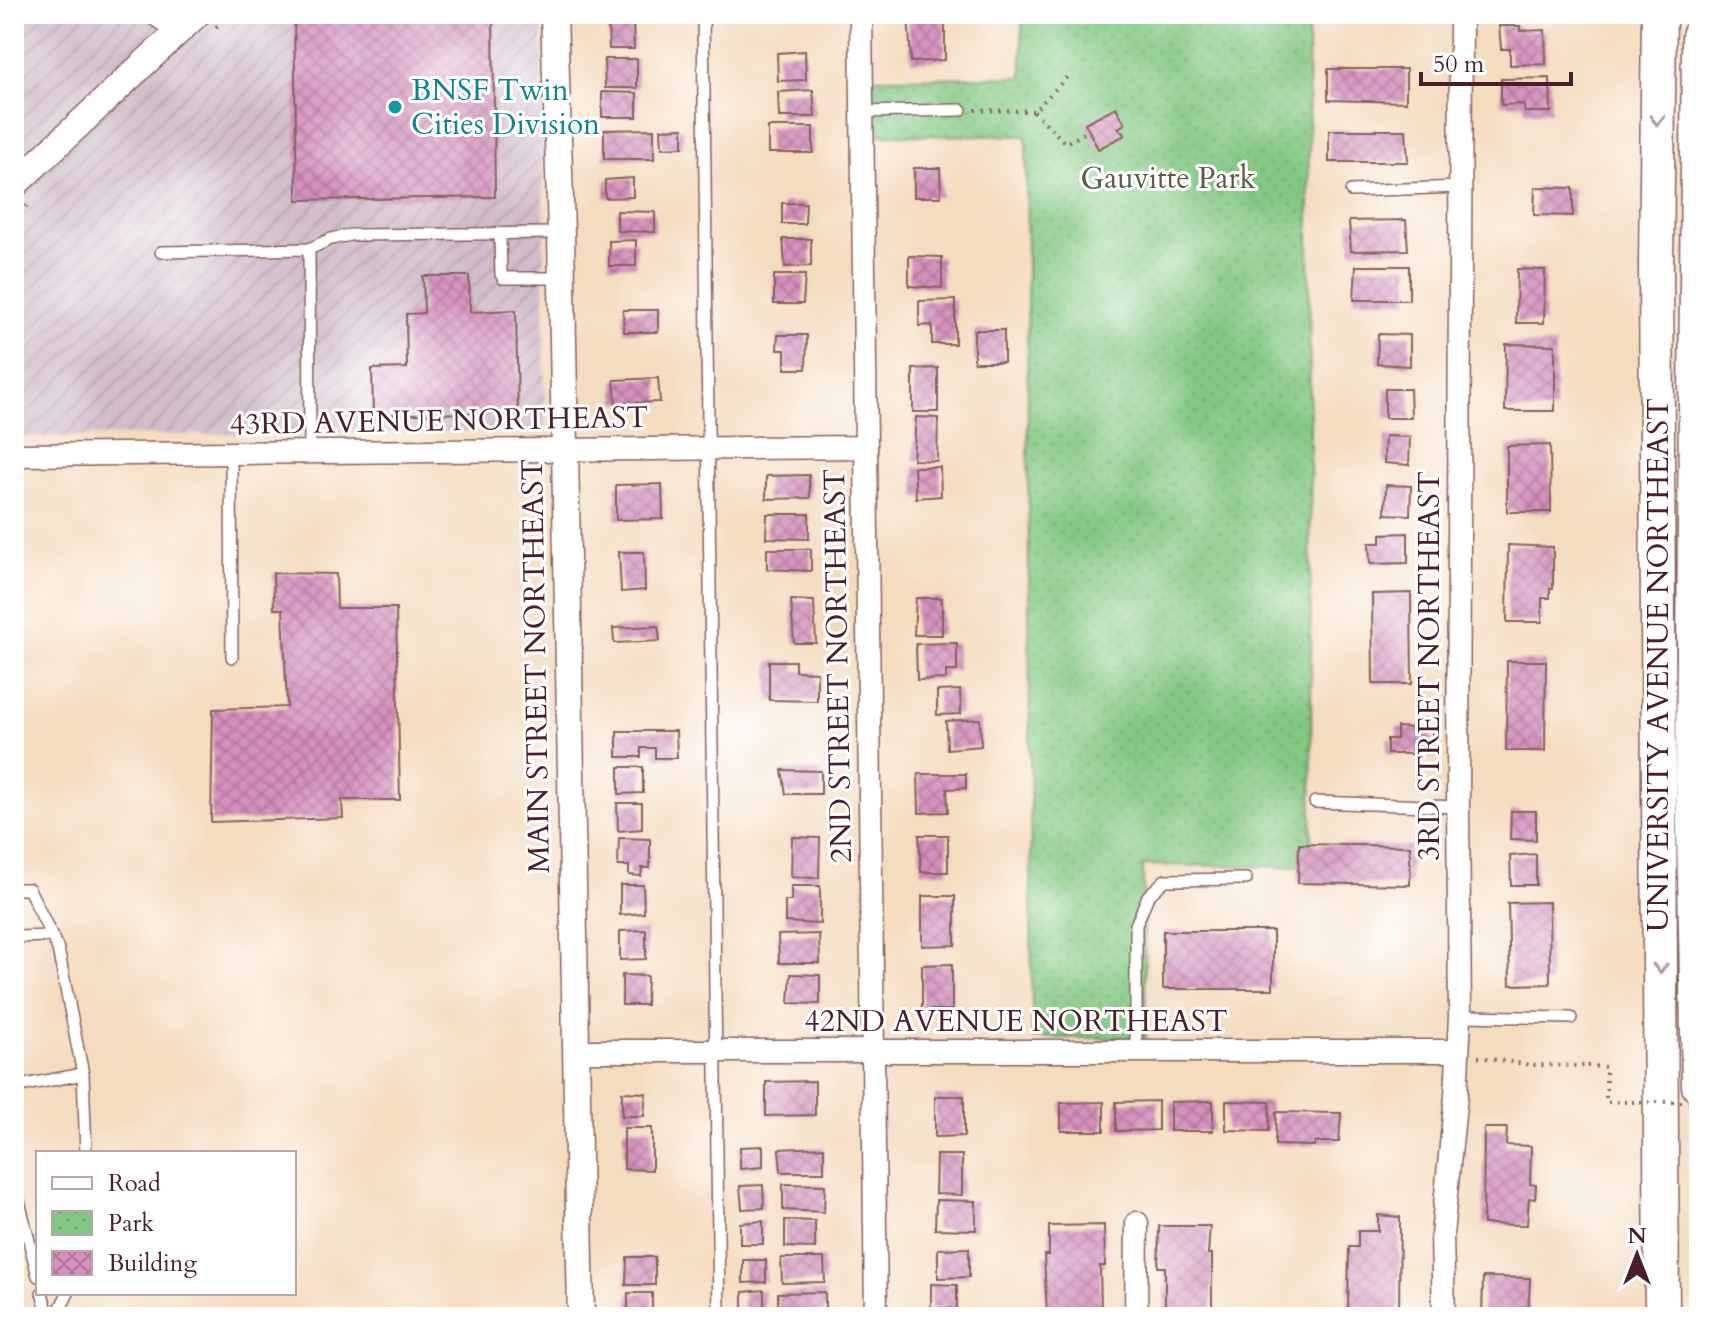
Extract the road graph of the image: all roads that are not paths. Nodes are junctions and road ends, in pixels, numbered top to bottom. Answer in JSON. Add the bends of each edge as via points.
{"nodes":[{"id":1,"x":145,"y":14,"type":"edge"},
{"id":2,"x":197,"y":14,"type":"edge"},
{"id":3,"x":554,"y":14,"type":"edge"},
{"id":4,"x":703,"y":14,"type":"edge"},
{"id":5,"x":861,"y":14,"type":"edge"},
{"id":6,"x":1461,"y":14,"type":"edge"},
{"id":7,"x":1659,"y":14,"type":"edge"},
{"id":8,"x":175,"y":34,"type":"junction"},
{"id":9,"x":1699,"y":36,"type":"edge"},
{"id":10,"x":961,"y":110,"type":"road end"},
{"id":11,"x":862,"y":112,"type":"junction"},
{"id":12,"x":14,"y":185,"type":"edge"},
{"id":13,"x":1460,"y":187,"type":"junction"},
{"id":14,"x":1351,"y":191,"type":"dead end"},
{"id":15,"x":561,"y":233,"type":"junction"},
{"id":16,"x":500,"y":234,"type":"junction"},
{"id":17,"x":309,"y":249,"type":"junction"},
{"id":18,"x":161,"y":252,"type":"dead end"},
{"id":19,"x":561,"y":278,"type":"junction"},
{"id":20,"x":865,"y":447,"type":"junction"},
{"id":21,"x":708,"y":448,"type":"junction"},
{"id":22,"x":564,"y":450,"type":"junction"},
{"id":23,"x":310,"y":452,"type":"junction"},
{"id":24,"x":231,"y":453,"type":"junction"},
{"id":25,"x":14,"y":455,"type":"edge"},
{"id":26,"x":232,"y":657,"type":"dead end"},
{"id":27,"x":1315,"y":802,"type":"dead end"},
{"id":28,"x":1458,"y":807,"type":"junction"},
{"id":29,"x":1246,"y":879,"type":"dead end"},
{"id":30,"x":14,"y":889,"type":"edge"},
{"id":31,"x":51,"y":936,"type":"junction"},
{"id":32,"x":14,"y":937,"type":"edge"},
{"id":33,"x":1460,"y":1016,"type":"junction"},
{"id":34,"x":1571,"y":1018,"type":"dead end"},
{"id":35,"x":575,"y":1051,"type":"junction"},
{"id":36,"x":716,"y":1051,"type":"junction"},
{"id":37,"x":871,"y":1051,"type":"junction"},
{"id":38,"x":1136,"y":1051,"type":"junction"},
{"id":39,"x":1457,"y":1051,"type":"junction"},
{"id":40,"x":83,"y":1074,"type":"junction"},
{"id":41,"x":1699,"y":1086,"type":"edge"},
{"id":42,"x":14,"y":1087,"type":"edge"},
{"id":43,"x":86,"y":1151,"type":"edge"},
{"id":44,"x":14,"y":1182,"type":"edge"},
{"id":45,"x":18,"y":1212,"type":"edge"},
{"id":46,"x":1137,"y":1223,"type":"dead end"},
{"id":47,"x":36,"y":1270,"type":"edge"},
{"id":48,"x":43,"y":1295,"type":"edge"},
{"id":49,"x":67,"y":1295,"type":"edge"},
{"id":50,"x":49,"y":1317,"type":"edge"},
{"id":51,"x":56,"y":1317,"type":"edge"},
{"id":52,"x":581,"y":1317,"type":"edge"},
{"id":53,"x":719,"y":1317,"type":"edge"},
{"id":54,"x":876,"y":1317,"type":"edge"},
{"id":55,"x":1136,"y":1317,"type":"edge"},
{"id":56,"x":1444,"y":1317,"type":"edge"},
{"id":57,"x":1662,"y":1317,"type":"edge"}],
"edges":[{"from":1,"to":8,"type":"lane"},
{"from":2,"to":8,"type":"street"},
{"from":3,"to":15,"type":"street","name":"MAIN STREET NORTHEAST"},
{"from":4,"to":21,"type":"lane"},
{"from":5,"to":11,"type":"street","name":"2ND STREET NORTHEAST"},
{"from":6,"to":13,"type":"street","name":"3RD STREET NORTHEAST"},
{"from":7,"to":57,"type":"main road","name":"UNIVERSITY AVENUE NORTHEAST","one_way":true},
{"from":8,"to":12,"type":"street"},
{"from":9,"to":41,"type":"main road","name":"UNIVERSITY AVENUE NORTHEAST","via":[[1693,775]]},
{"from":10,"to":11,"type":"lane"},
{"from":11,"to":20,"type":"street","name":"2ND STREET NORTHEAST"},
{"from":13,"to":14,"type":"lane"},
{"from":13,"to":28,"type":"street","name":"3RD STREET NORTHEAST"},
{"from":15,"to":16,"type":"lane"},
{"from":15,"to":19,"type":"street","name":"MAIN STREET NORTHEAST"},
{"from":16,"to":17,"type":"lane","via":[[350,235]]},
{"from":16,"to":19,"type":"lane","via":[[503,278]]},
{"from":17,"to":18,"type":"lane"},
{"from":17,"to":23,"type":"lane"},
{"from":19,"to":22,"type":"street","name":"MAIN STREET NORTHEAST"},
{"from":20,"to":21,"type":"street","name":"43RD AVENUE NORTHEAST"},
{"from":20,"to":37,"type":"street","name":"2ND STREET NORTHEAST"},
{"from":21,"to":22,"type":"street","name":"43RD AVENUE NORTHEAST"},
{"from":21,"to":36,"type":"lane"},
{"from":22,"to":23,"type":"street","name":"43RD AVENUE NORTHEAST"},
{"from":22,"to":35,"type":"street","name":"MAIN STREET NORTHEAST"},
{"from":23,"to":24,"type":"street","name":"43RD AVENUE NORTHEAST"},
{"from":24,"to":25,"type":"street","name":"43RD AVENUE NORTHEAST"},
{"from":24,"to":26,"type":"lane"},
{"from":27,"to":28,"type":"lane"},
{"from":28,"to":33,"type":"street","name":"3RD STREET NORTHEAST"},
{"from":29,"to":38,"type":"lane","via":[[1165,880],[1148,896],[1136,925]]},
{"from":30,"to":31,"type":"lane","via":[[29,889]]},
{"from":31,"to":32,"type":"lane"},
{"from":31,"to":40,"type":"lane"},
{"from":33,"to":34,"type":"lane"},
{"from":33,"to":39,"type":"street","name":"3RD STREET NORTHEAST"},
{"from":35,"to":36,"type":"street","name":"42ND AVENUE NORTHEAST"},
{"from":35,"to":52,"type":"street","name":"MAIN STREET NORTHEAST"},
{"from":36,"to":37,"type":"street","name":"42ND AVENUE NORTHEAST"},
{"from":36,"to":53,"type":"lane"},
{"from":37,"to":38,"type":"street","name":"42ND AVENUE NORTHEAST"},
{"from":37,"to":54,"type":"street","name":"2ND STREET NORTHEAST"},
{"from":38,"to":39,"type":"street","name":"42ND AVENUE NORTHEAST"},
{"from":39,"to":56,"type":"street","name":"3RD STREET NORTHEAST","via":[[1442,1235]]},
{"from":40,"to":42,"type":"lane"},
{"from":40,"to":43,"type":"lane"},
{"from":44,"to":45,"type":"lane"},
{"from":45,"to":47,"type":"lane"},
{"from":46,"to":55,"type":"street"},
{"from":48,"to":50,"type":"lane"},
{"from":49,"to":51,"type":"lane"}]}
